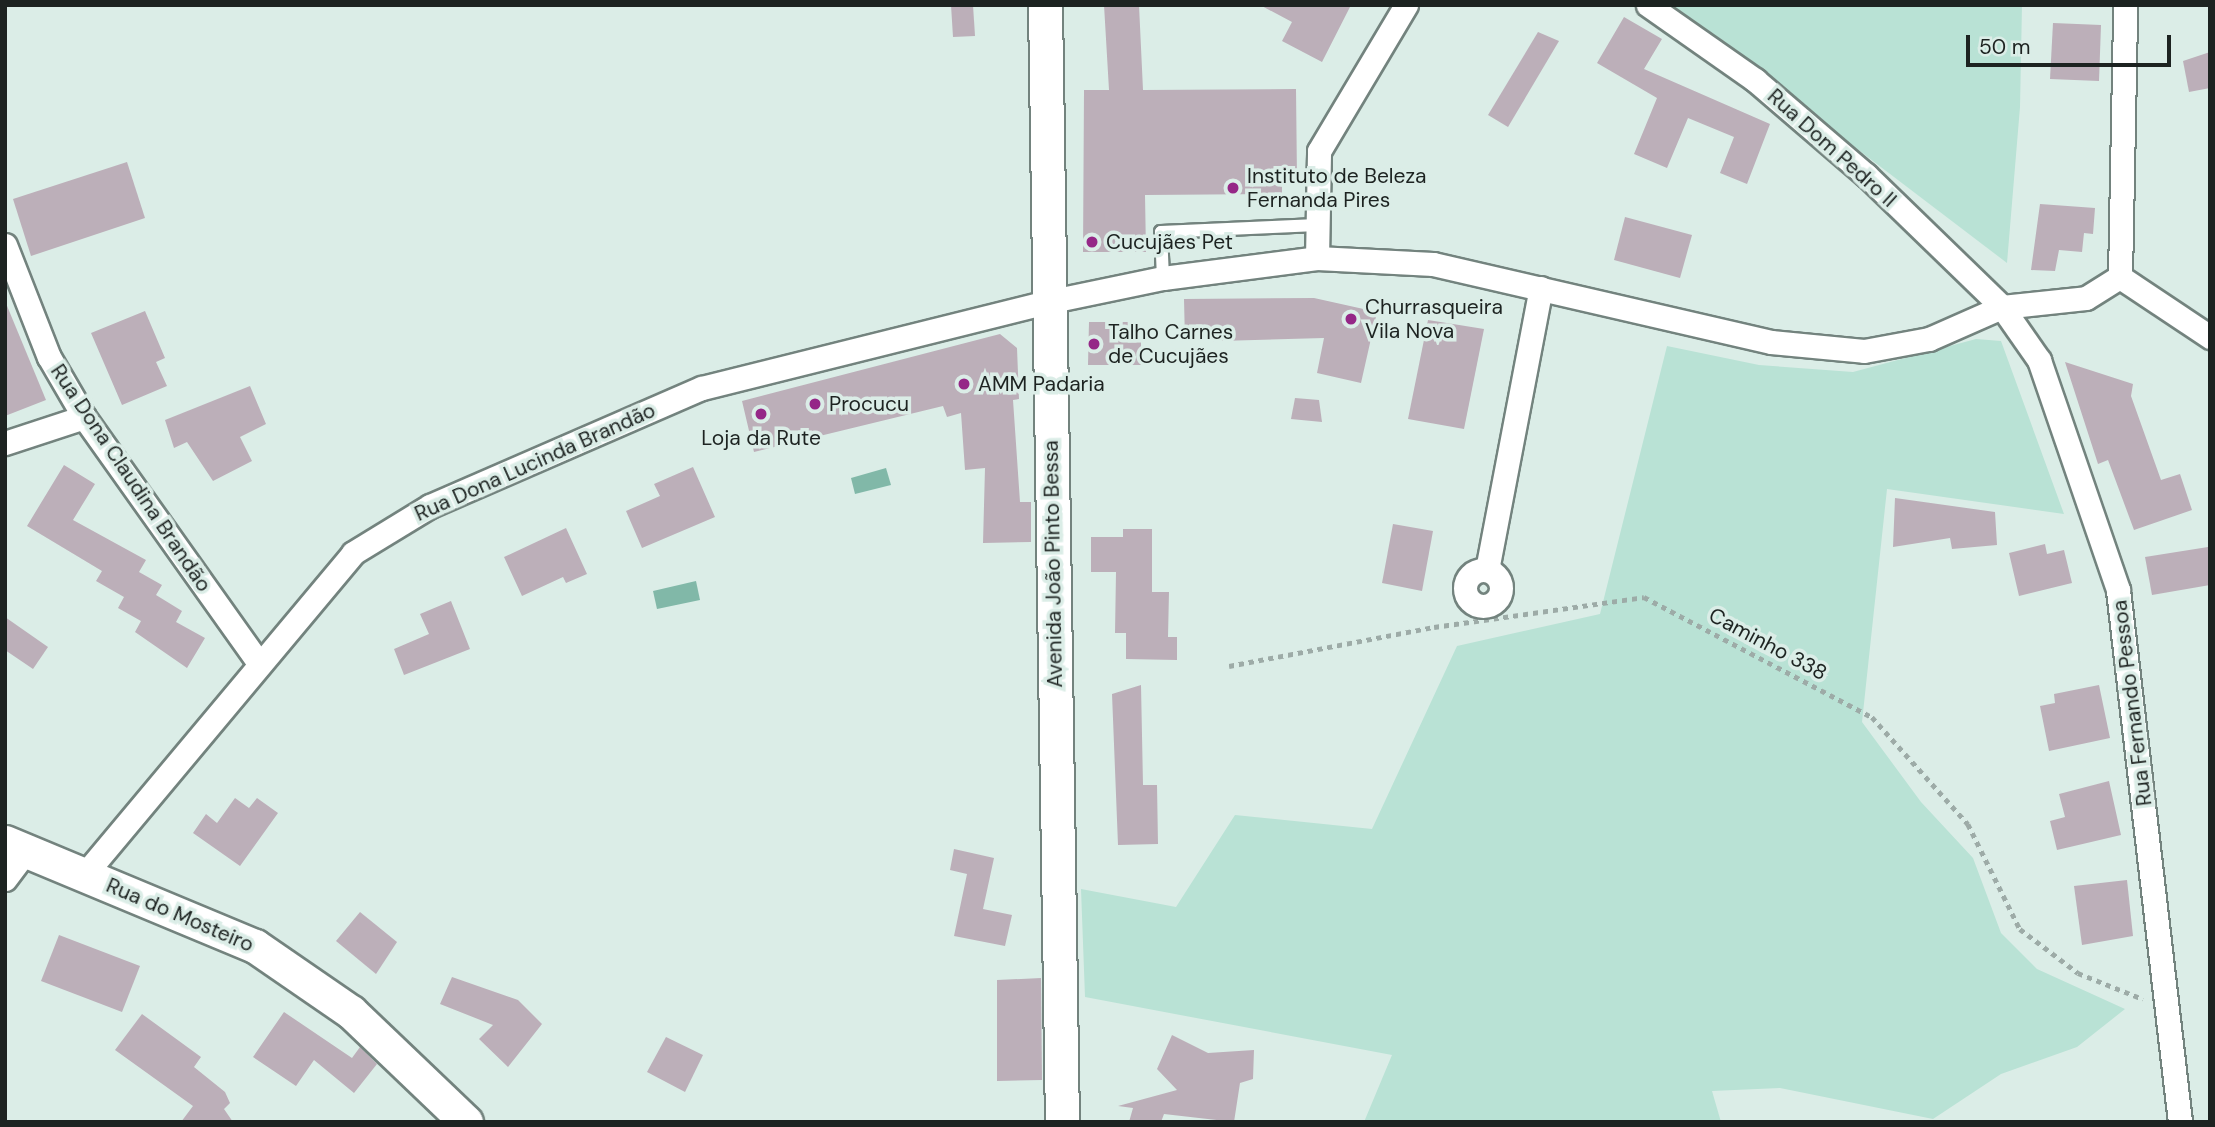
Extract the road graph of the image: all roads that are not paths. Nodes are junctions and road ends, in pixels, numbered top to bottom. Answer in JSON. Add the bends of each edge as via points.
{"nodes":[{"id":1,"x":1045,"y":5,"type":"edge"},
{"id":2,"x":1406,"y":5,"type":"edge"},
{"id":3,"x":1648,"y":5,"type":"edge"},
{"id":4,"x":2124,"y":5,"type":"edge"},
{"id":5,"x":1317,"y":225,"type":"junction"},
{"id":6,"x":5,"y":245,"type":"edge"},
{"id":7,"x":1317,"y":258,"type":"junction"},
{"id":8,"x":2120,"y":277,"type":"junction"},
{"id":9,"x":1163,"y":278,"type":"junction"},
{"id":10,"x":1541,"y":288,"type":"junction"},
{"id":11,"x":1047,"y":302,"type":"junction"},
{"id":12,"x":2002,"y":307,"type":"junction"},
{"id":13,"x":2210,"y":337,"type":"edge"},
{"id":14,"x":84,"y":417,"type":"junction"},
{"id":15,"x":5,"y":443,"type":"edge"},
{"id":16,"x":1488,"y":570,"type":"dead end"},
{"id":17,"x":259,"y":663,"type":"junction"},
{"id":18,"x":16,"y":846,"type":"edge"},
{"id":19,"x":85,"y":874,"type":"junction"},
{"id":20,"x":5,"y":879,"type":"edge"},
{"id":21,"x":467,"y":1122,"type":"edge"},
{"id":22,"x":1062,"y":1122,"type":"edge"},
{"id":23,"x":2180,"y":1122,"type":"edge"}],
"edges":[{"from":1,"to":11,"type":"main road","name":"Avenida João Pinto Bessa"},
{"from":2,"to":5,"type":"street","via":[[1319,150]]},
{"from":3,"to":12,"type":"street","name":"Rua Dom Pedro II","via":[[1755,79],[1866,175]]},
{"from":4,"to":8,"type":"street"},
{"from":5,"to":7,"type":"street"},
{"from":5,"to":9,"type":"lane","via":[[1161,232]]},
{"from":6,"to":14,"type":"street","name":"Rua Dona Claudina Brandão","via":[[49,356]]},
{"from":7,"to":9,"type":"street","name":"Rua Dona Lucinda Brandão"},
{"from":7,"to":10,"type":"street","name":"Rua Dona Lucinda Brandão","via":[[1433,264]]},
{"from":8,"to":12,"type":"street","name":"Rua Dona Lucinda Brandão","via":[[2086,298]]},
{"from":8,"to":13,"type":"street"},
{"from":9,"to":11,"type":"street","name":"Rua Dona Lucinda Brandão"},
{"from":10,"to":12,"type":"street","name":"Rua Dona Lucinda Brandão","via":[[1771,342],[1864,351],[1929,339]]},
{"from":10,"to":16,"type":"street"},
{"from":11,"to":17,"type":"street","name":"Rua Dona Lucinda Brandão","via":[[702,388],[430,506],[353,553]]},
{"from":11,"to":22,"type":"main road","name":"Avenida João Pinto Bessa"},
{"from":12,"to":23,"type":"street","name":"Rua Fernando Pessoa","via":[[2039,360],[2118,590]]},
{"from":14,"to":15,"type":"street"},
{"from":14,"to":17,"type":"street","name":"Rua Dona Claudina Brandão"},
{"from":17,"to":19,"type":"street","name":"Rua Dona Lucinda Brandão"},
{"from":18,"to":19,"type":"main road","name":"Rua do Mosteiro"},
{"from":18,"to":20,"type":"street"},
{"from":19,"to":21,"type":"main road","name":"Rua do Mosteiro","via":[[255,946],[351,1012]]}]}
